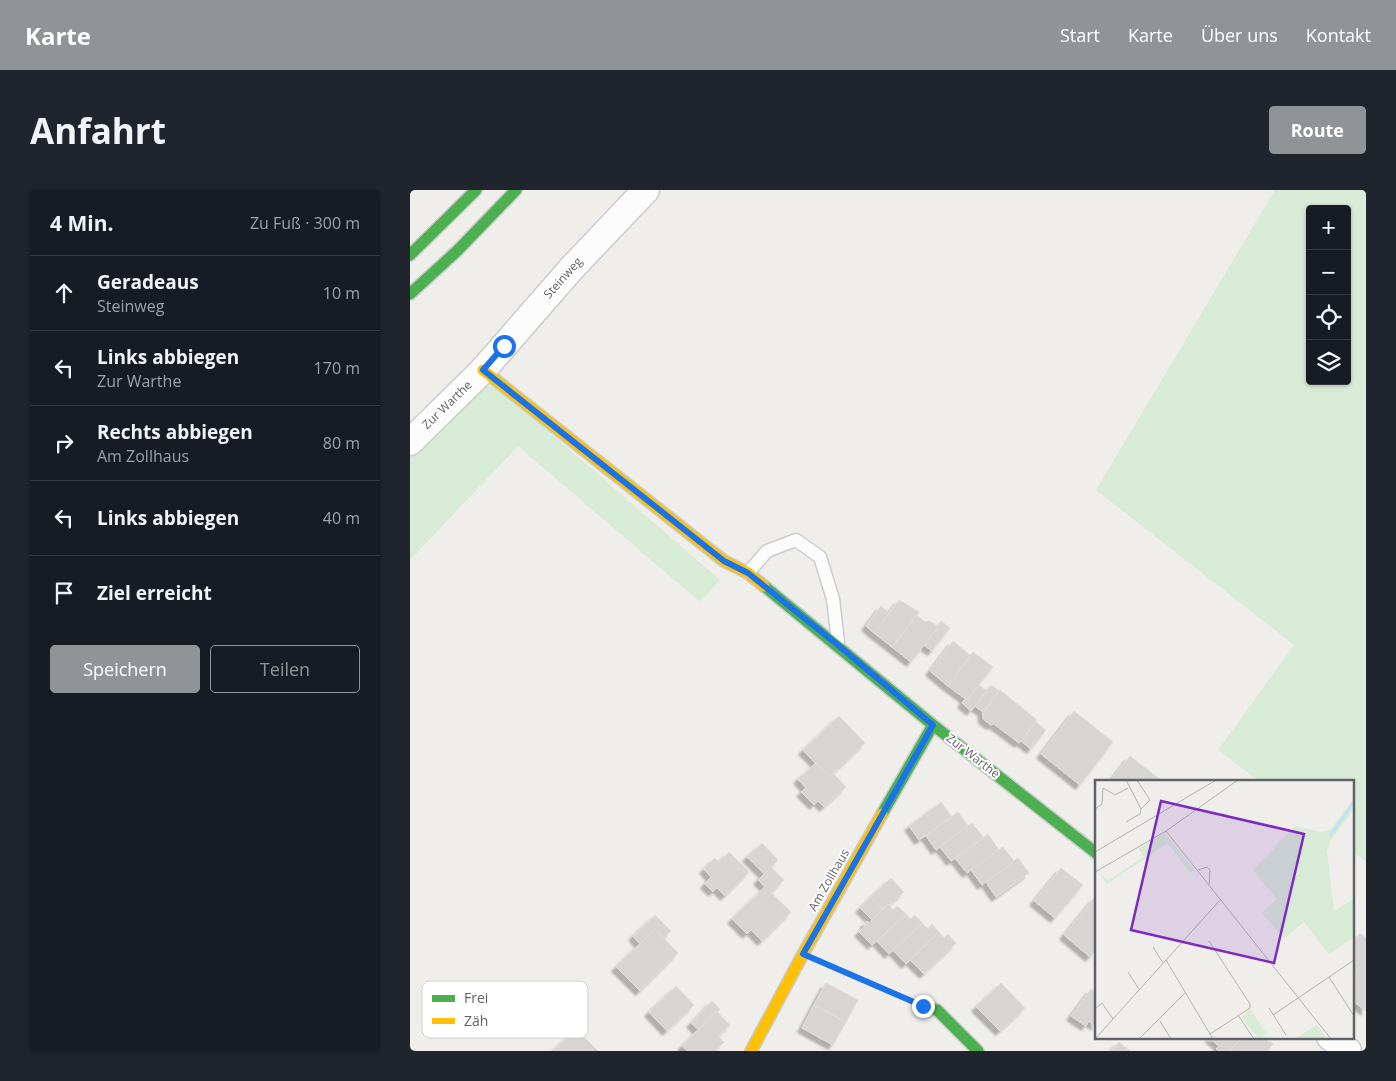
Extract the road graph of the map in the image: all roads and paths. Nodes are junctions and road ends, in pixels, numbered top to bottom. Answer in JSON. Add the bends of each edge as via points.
{"nodes":[{"id":1,"x":476,"y":190,"type":"edge"},
{"id":2,"x":516,"y":190,"type":"edge"},
{"id":3,"x":646,"y":190,"type":"edge"},
{"id":4,"x":410,"y":255,"type":"edge"},
{"id":5,"x":410,"y":294,"type":"edge"},
{"id":6,"x":483,"y":370,"type":"junction"},
{"id":7,"x":410,"y":442,"type":"edge"},
{"id":8,"x":748,"y":573,"type":"junction"},
{"id":9,"x":839,"y":646,"type":"junction"},
{"id":10,"x":933,"y":725,"type":"junction"},
{"id":11,"x":1095,"y":852,"type":"edge"},
{"id":12,"x":803,"y":954,"type":"junction"},
{"id":13,"x":923,"y":1006,"type":"joint"},
{"id":14,"x":1331,"y":1038,"type":"edge"},
{"id":15,"x":751,"y":1051,"type":"edge"},
{"id":16,"x":978,"y":1051,"type":"edge"},
{"id":17,"x":1348,"y":1051,"type":"edge"}],
"edges":[{"from":1,"to":4,"type":"main road"},
{"from":2,"to":5,"type":"main road"},
{"from":3,"to":6,"type":"street","name":"Steinweg","via":[[571,269]]},
{"from":6,"to":7,"type":"street","name":"Zur Warthe"},
{"from":6,"to":8,"type":"main road","name":"Zur Warthe","via":[[724,561]]},
{"from":8,"to":9,"type":"main road","name":"Zur Warthe"},
{"from":8,"to":9,"type":"lane","via":[[767,551],[796,540],[820,557],[833,599]]},
{"from":9,"to":10,"type":"main road","name":"Zur Warthe"},
{"from":10,"to":11,"type":"main road","name":"Zur Warthe"},
{"from":10,"to":12,"type":"main road","name":"Am Zollhaus"},
{"from":12,"to":13,"type":"path"},
{"from":12,"to":15,"type":"main road","name":"Am Zollhaus"},
{"from":13,"to":16,"type":"main road","via":[[937,1010]]},
{"from":14,"to":17,"type":"street"}]}
